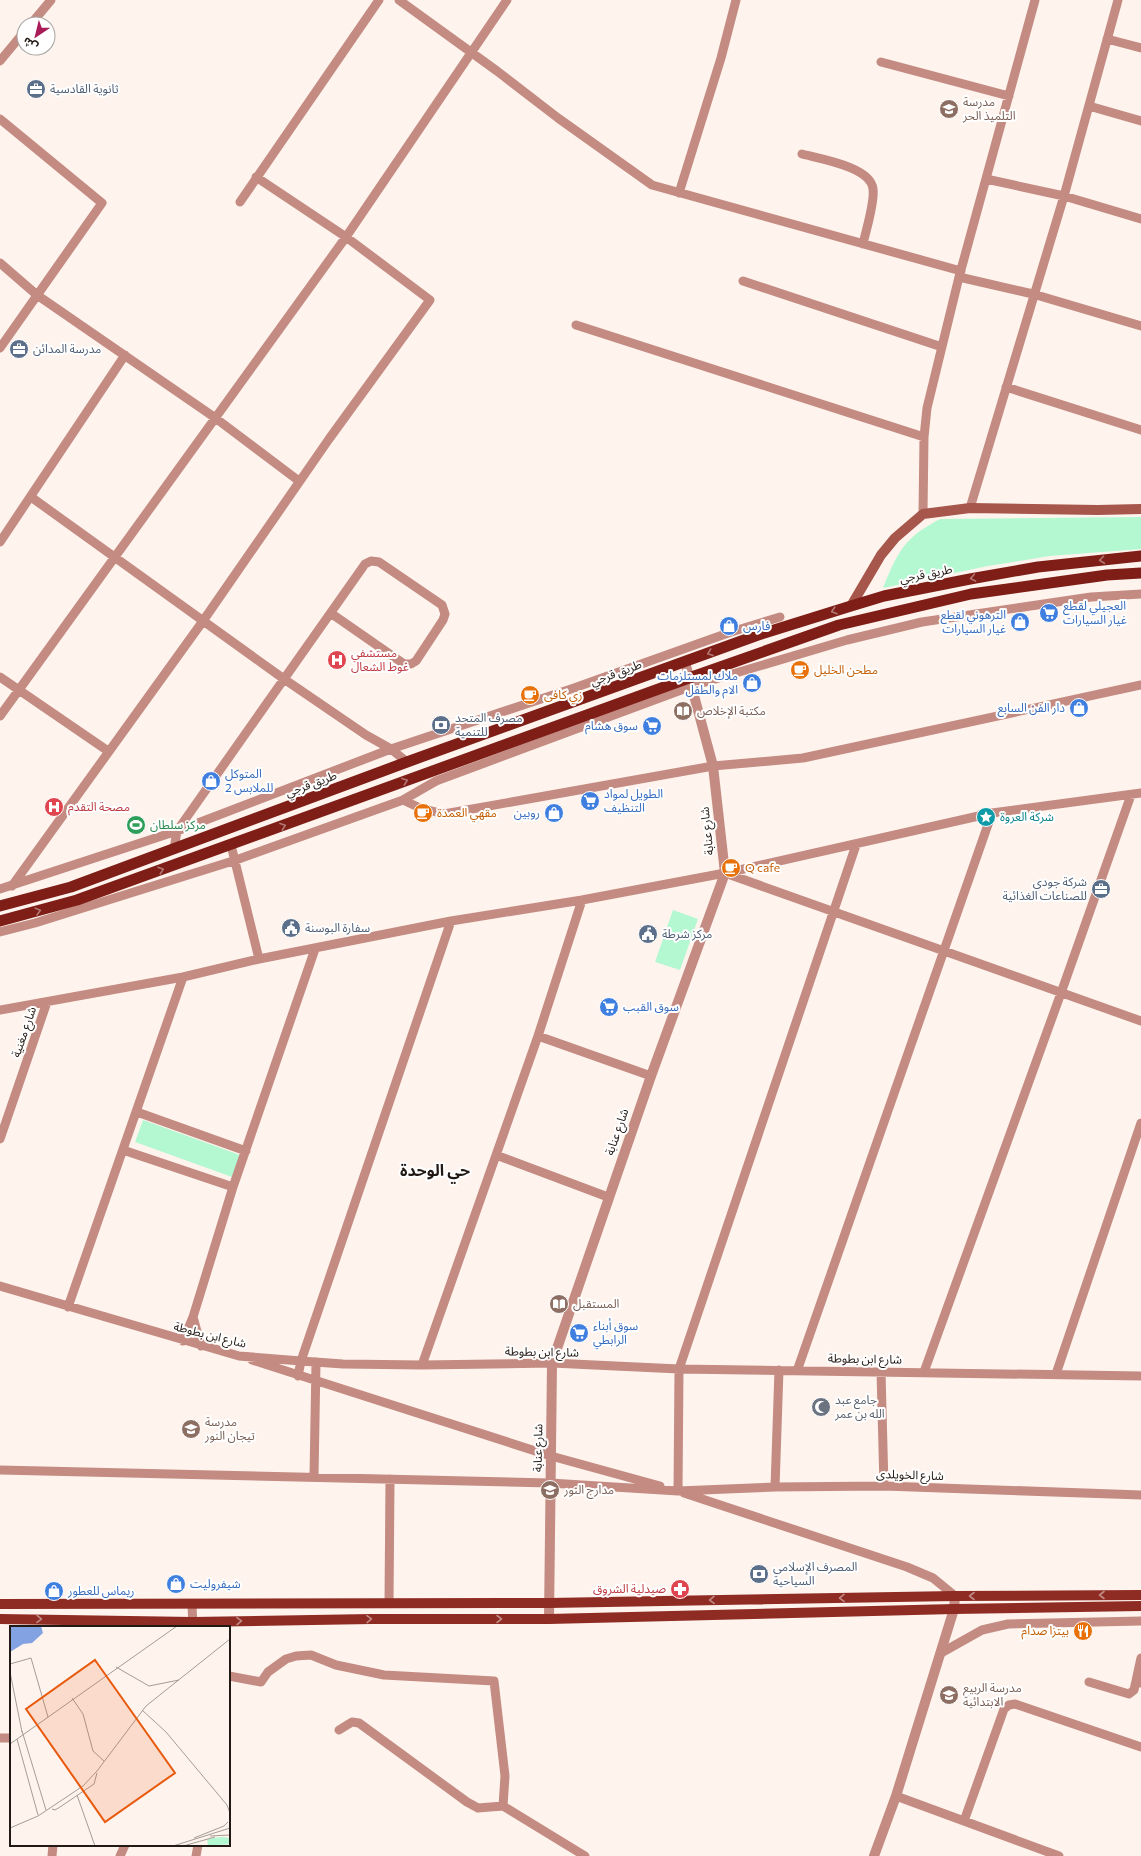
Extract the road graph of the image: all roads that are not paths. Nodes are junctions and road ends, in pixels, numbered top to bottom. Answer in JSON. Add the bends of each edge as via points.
{"nodes":[{"id":1,"x":51,"y":0,"type":"edge"},
{"id":2,"x":379,"y":0,"type":"edge"},
{"id":3,"x":399,"y":0,"type":"edge"},
{"id":4,"x":507,"y":0,"type":"edge"},
{"id":5,"x":736,"y":0,"type":"edge"},
{"id":6,"x":1118,"y":0,"type":"edge"},
{"id":7,"x":1032,"y":1,"type":"edge"},
{"id":8,"x":38,"y":16,"type":"edge"},
{"id":9,"x":1107,"y":39,"type":"junction"},
{"id":10,"x":16,"y":41,"type":"edge"},
{"id":11,"x":1141,"y":48,"type":"edge"},
{"id":12,"x":472,"y":53,"type":"junction"},
{"id":13,"x":0,"y":60,"type":"edge"},
{"id":14,"x":881,"y":62,"type":"dead end"},
{"id":15,"x":1009,"y":96,"type":"junction"},
{"id":16,"x":1089,"y":106,"type":"junction"},
{"id":17,"x":0,"y":118,"type":"edge"},
{"id":18,"x":1141,"y":121,"type":"edge"},
{"id":19,"x":802,"y":154,"type":"dead end"},
{"id":20,"x":256,"y":177,"type":"junction"},
{"id":21,"x":986,"y":179,"type":"junction"},
{"id":22,"x":679,"y":193,"type":"junction"},
{"id":23,"x":1064,"y":196,"type":"junction"},
{"id":24,"x":240,"y":202,"type":"dead end"},
{"id":25,"x":1141,"y":219,"type":"edge"},
{"id":26,"x":346,"y":237,"type":"junction"},
{"id":27,"x":863,"y":244,"type":"junction"},
{"id":28,"x":0,"y":263,"type":"edge"},
{"id":29,"x":960,"y":274,"type":"junction"},
{"id":30,"x":743,"y":281,"type":"dead end"},
{"id":31,"x":1033,"y":294,"type":"junction"},
{"id":32,"x":37,"y":295,"type":"junction"},
{"id":33,"x":576,"y":325,"type":"dead end"},
{"id":34,"x":1141,"y":326,"type":"edge"},
{"id":35,"x":942,"y":347,"type":"junction"},
{"id":36,"x":0,"y":348,"type":"edge"},
{"id":37,"x":125,"y":355,"type":"junction"},
{"id":38,"x":1006,"y":387,"type":"junction"},
{"id":39,"x":214,"y":417,"type":"junction"},
{"id":40,"x":1141,"y":430,"type":"edge"},
{"id":41,"x":924,"y":437,"type":"junction"},
{"id":42,"x":300,"y":481,"type":"junction"},
{"id":43,"x":31,"y":497,"type":"junction"},
{"id":44,"x":970,"y":508,"type":"junction"},
{"id":45,"x":1141,"y":509,"type":"edge"},
{"id":46,"x":923,"y":514,"type":"junction"},
{"id":47,"x":0,"y":542,"type":"edge"},
{"id":48,"x":1141,"y":556,"type":"edge"},
{"id":49,"x":114,"y":559,"type":"junction"},
{"id":50,"x":1141,"y":573,"type":"edge"},
{"id":51,"x":1141,"y":594,"type":"edge"},
{"id":52,"x":851,"y":606,"type":"junction"},
{"id":53,"x":332,"y":614,"type":"junction"},
{"id":54,"x":780,"y":617,"type":"dead end"},
{"id":55,"x":203,"y":621,"type":"junction"},
{"id":56,"x":685,"y":662,"type":"junction"},
{"id":57,"x":0,"y":677,"type":"edge"},
{"id":58,"x":284,"y":679,"type":"junction"},
{"id":59,"x":691,"y":682,"type":"junction"},
{"id":60,"x":1141,"y":685,"type":"edge"},
{"id":61,"x":19,"y":690,"type":"junction"},
{"id":62,"x":0,"y":716,"type":"edge"},
{"id":63,"x":391,"y":750,"type":"junction"},
{"id":64,"x":108,"y":751,"type":"junction"},
{"id":65,"x":406,"y":762,"type":"junction"},
{"id":66,"x":713,"y":766,"type":"junction"},
{"id":67,"x":1141,"y":793,"type":"edge"},
{"id":68,"x":1131,"y":795,"type":"junction"},
{"id":69,"x":403,"y":800,"type":"junction"},
{"id":70,"x":992,"y":813,"type":"junction"},
{"id":71,"x":177,"y":831,"type":"junction"},
{"id":72,"x":231,"y":845,"type":"junction"},
{"id":73,"x":856,"y":845,"type":"junction"},
{"id":74,"x":174,"y":849,"type":"junction"},
{"id":75,"x":236,"y":860,"type":"junction"},
{"id":76,"x":725,"y":873,"type":"junction"},
{"id":77,"x":12,"y":886,"type":"junction"},
{"id":78,"x":71,"y":887,"type":"junction"},
{"id":79,"x":0,"y":889,"type":"edge"},
{"id":80,"x":77,"y":900,"type":"junction"},
{"id":81,"x":582,"y":900,"type":"junction"},
{"id":82,"x":0,"y":906,"type":"edge"},
{"id":83,"x":834,"y":911,"type":"junction"},
{"id":84,"x":0,"y":921,"type":"edge"},
{"id":85,"x":451,"y":921,"type":"junction"},
{"id":86,"x":0,"y":932,"type":"edge"},
{"id":87,"x":315,"y":949,"type":"junction"},
{"id":88,"x":944,"y":951,"type":"junction"},
{"id":89,"x":259,"y":959,"type":"junction"},
{"id":90,"x":183,"y":977,"type":"junction"},
{"id":91,"x":1061,"y":994,"type":"junction"},
{"id":92,"x":47,"y":1002,"type":"junction"},
{"id":93,"x":0,"y":1010,"type":"edge"},
{"id":94,"x":1141,"y":1021,"type":"edge"},
{"id":95,"x":538,"y":1036,"type":"junction"},
{"id":96,"x":651,"y":1076,"type":"junction"},
{"id":97,"x":137,"y":1112,"type":"junction"},
{"id":98,"x":1141,"y":1123,"type":"edge"},
{"id":99,"x":0,"y":1139,"type":"edge"},
{"id":100,"x":123,"y":1150,"type":"junction"},
{"id":101,"x":246,"y":1151,"type":"junction"},
{"id":102,"x":496,"y":1155,"type":"junction"},
{"id":103,"x":233,"y":1187,"type":"junction"},
{"id":104,"x":608,"y":1197,"type":"junction"},
{"id":105,"x":0,"y":1286,"type":"edge"},
{"id":106,"x":68,"y":1307,"type":"junction"},
{"id":107,"x":193,"y":1317,"type":"junction"},
{"id":108,"x":183,"y":1341,"type":"junction"},
{"id":109,"x":201,"y":1346,"type":"junction"},
{"id":110,"x":239,"y":1356,"type":"junction"},
{"id":111,"x":301,"y":1361,"type":"junction"},
{"id":112,"x":316,"y":1362,"type":"junction"},
{"id":113,"x":552,"y":1363,"type":"junction"},
{"id":114,"x":422,"y":1364,"type":"junction"},
{"id":115,"x":679,"y":1369,"type":"junction"},
{"id":116,"x":779,"y":1370,"type":"junction"},
{"id":117,"x":797,"y":1371,"type":"junction"},
{"id":118,"x":881,"y":1372,"type":"junction"},
{"id":119,"x":924,"y":1372,"type":"junction"},
{"id":120,"x":1056,"y":1374,"type":"junction"},
{"id":121,"x":298,"y":1376,"type":"junction"},
{"id":122,"x":1141,"y":1376,"type":"edge"},
{"id":123,"x":315,"y":1382,"type":"junction"},
{"id":124,"x":551,"y":1456,"type":"junction"},
{"id":125,"x":0,"y":1470,"type":"edge"},
{"id":126,"x":314,"y":1477,"type":"junction"},
{"id":127,"x":390,"y":1479,"type":"junction"},
{"id":128,"x":550,"y":1483,"type":"junction"},
{"id":129,"x":884,"y":1486,"type":"junction"},
{"id":130,"x":775,"y":1487,"type":"junction"},
{"id":131,"x":678,"y":1491,"type":"junction"},
{"id":132,"x":1141,"y":1495,"type":"edge"},
{"id":133,"x":1141,"y":1595,"type":"edge"},
{"id":134,"x":955,"y":1596,"type":"junction"},
{"id":135,"x":389,"y":1602,"type":"junction"},
{"id":136,"x":549,"y":1603,"type":"junction"},
{"id":137,"x":0,"y":1604,"type":"edge"},
{"id":138,"x":192,"y":1605,"type":"junction"},
{"id":139,"x":1141,"y":1606,"type":"edge"},
{"id":140,"x":954,"y":1609,"type":"junction"},
{"id":141,"x":0,"y":1619,"type":"edge"},
{"id":142,"x":549,"y":1620,"type":"junction"},
{"id":143,"x":1141,"y":1621,"type":"edge"},
{"id":144,"x":193,"y":1624,"type":"edge"},
{"id":145,"x":941,"y":1653,"type":"junction"},
{"id":146,"x":1141,"y":1658,"type":"edge"},
{"id":147,"x":230,"y":1676,"type":"edge"},
{"id":148,"x":1089,"y":1682,"type":"dead end"},
{"id":149,"x":1139,"y":1682,"type":"edge"},
{"id":150,"x":339,"y":1730,"type":"dead end"},
{"id":151,"x":1141,"y":1747,"type":"edge"},
{"id":152,"x":896,"y":1796,"type":"junction"},
{"id":153,"x":504,"y":1806,"type":"junction"},
{"id":154,"x":964,"y":1821,"type":"junction"},
{"id":155,"x":53,"y":1846,"type":"edge"},
{"id":156,"x":125,"y":1846,"type":"edge"},
{"id":157,"x":52,"y":1856,"type":"edge"},
{"id":158,"x":120,"y":1856,"type":"edge"},
{"id":159,"x":585,"y":1856,"type":"edge"},
{"id":160,"x":874,"y":1856,"type":"edge"},
{"id":161,"x":1059,"y":1856,"type":"edge"}],
"edges":[{"from":1,"to":8,"type":"street"},
{"from":2,"to":20,"type":"street"},
{"from":3,"to":12,"type":"street"},
{"from":4,"to":12,"type":"street"},
{"from":5,"to":22,"type":"street","via":[[721,58]]},
{"from":6,"to":9,"type":"street"},
{"from":7,"to":15,"type":"street"},
{"from":9,"to":11,"type":"street"},
{"from":9,"to":16,"type":"street"},
{"from":10,"to":13,"type":"street"},
{"from":12,"to":22,"type":"street","via":[[652,185]]},
{"from":12,"to":26,"type":"street"},
{"from":14,"to":15,"type":"street"},
{"from":15,"to":21,"type":"street"},
{"from":16,"to":18,"type":"street"},
{"from":16,"to":23,"type":"street"},
{"from":17,"to":32,"type":"street","via":[[102,203]]},
{"from":19,"to":27,"type":"street","via":[[854,169],[872,182],[874,193]]},
{"from":20,"to":24,"type":"street"},
{"from":20,"to":26,"type":"street"},
{"from":21,"to":23,"type":"street"},
{"from":21,"to":29,"type":"street"},
{"from":22,"to":27,"type":"street"},
{"from":23,"to":25,"type":"street"},
{"from":23,"to":31,"type":"street"},
{"from":26,"to":39,"type":"street"},
{"from":26,"to":42,"type":"street","via":[[430,300]]},
{"from":27,"to":29,"type":"street"},
{"from":28,"to":32,"type":"street"},
{"from":29,"to":31,"type":"street"},
{"from":29,"to":35,"type":"street"},
{"from":30,"to":35,"type":"street"},
{"from":31,"to":34,"type":"street"},
{"from":31,"to":38,"type":"street"},
{"from":32,"to":36,"type":"street"},
{"from":32,"to":37,"type":"street"},
{"from":33,"to":41,"type":"street"},
{"from":35,"to":41,"type":"street","via":[[927,408]]},
{"from":37,"to":39,"type":"street"},
{"from":37,"to":43,"type":"street"},
{"from":38,"to":40,"type":"street"},
{"from":38,"to":44,"type":"street"},
{"from":39,"to":42,"type":"street"},
{"from":39,"to":49,"type":"street"},
{"from":41,"to":46,"type":"street"},
{"from":42,"to":55,"type":"street"},
{"from":43,"to":47,"type":"street"},
{"from":43,"to":49,"type":"street"},
{"from":44,"to":45,"type":"main road"},
{"from":44,"to":46,"type":"main road"},
{"from":46,"to":52,"type":"main road","via":[[895,538],[881,555]]},
{"from":48,"to":52,"type":"highway","name":"طريق قرجي","one_way":true,"via":[[1038,567],[970,578],[884,596]]},
{"from":49,"to":55,"type":"street"},
{"from":49,"to":61,"type":"street"},
{"from":50,"to":59,"type":"highway","via":[[1054,582],[956,598],[839,626]]},
{"from":51,"to":59,"type":"street","via":[[1091,597],[922,622]]},
{"from":52,"to":56,"type":"highway","name":"طريق قرجي","one_way":true,"via":[[758,635]]},
{"from":53,"to":53,"type":"street","via":[[404,664],[416,661],[445,614],[442,605],[379,562],[371,561],[365,564]]},
{"from":53,"to":58,"type":"street"},
{"from":54,"to":63,"type":"street"},
{"from":55,"to":58,"type":"street"},
{"from":55,"to":64,"type":"street"},
{"from":56,"to":59,"type":"street","name":"شارع عنابة"},
{"from":56,"to":65,"type":"highway","name":"طريق قرجي"},
{"from":57,"to":61,"type":"street"},
{"from":58,"to":63,"type":"street"},
{"from":58,"to":71,"type":"street"},
{"from":59,"to":66,"type":"street","name":"شارع عنابة"},
{"from":59,"to":69,"type":"street","via":[[436,781]]},
{"from":72,"to":59,"type":"highway","one_way":true},
{"from":60,"to":66,"type":"street","via":[[803,758]]},
{"from":61,"to":62,"type":"street"},
{"from":61,"to":64,"type":"street"},
{"from":63,"to":65,"type":"street"},
{"from":63,"to":71,"type":"street"},
{"from":64,"to":77,"type":"street"},
{"from":65,"to":74,"type":"highway","name":"طريق قرجي"},
{"from":66,"to":69,"type":"street","via":[[444,814],[420,808]]},
{"from":66,"to":76,"type":"street","name":"شارع عنابة"},
{"from":67,"to":68,"type":"street"},
{"from":68,"to":70,"type":"street"},
{"from":68,"to":91,"type":"street"},
{"from":69,"to":75,"type":"street"},
{"from":70,"to":73,"type":"street"},
{"from":70,"to":88,"type":"street"},
{"from":71,"to":74,"type":"street"},
{"from":71,"to":77,"type":"street"},
{"from":72,"to":75,"type":"street"},
{"from":80,"to":72,"type":"highway","one_way":true},
{"from":73,"to":76,"type":"street"},
{"from":73,"to":83,"type":"street"},
{"from":74,"to":78,"type":"highway","name":"طريق قرجي"},
{"from":75,"to":86,"type":"street"},
{"from":75,"to":89,"type":"street"},
{"from":76,"to":81,"type":"street"},
{"from":76,"to":83,"type":"street"},
{"from":76,"to":96,"type":"street","name":"شارع عنابة"},
{"from":77,"to":79,"type":"street"},
{"from":78,"to":80,"type":"highway"},
{"from":78,"to":82,"type":"highway","name":"طريق قرجي"},
{"from":84,"to":80,"type":"highway","one_way":true},
{"from":81,"to":85,"type":"street"},
{"from":81,"to":95,"type":"street"},
{"from":83,"to":88,"type":"street"},
{"from":83,"to":115,"type":"street"},
{"from":85,"to":87,"type":"street"},
{"from":85,"to":111,"type":"street"},
{"from":87,"to":89,"type":"street"},
{"from":87,"to":101,"type":"street"},
{"from":88,"to":91,"type":"street"},
{"from":88,"to":117,"type":"street"},
{"from":89,"to":90,"type":"street"},
{"from":90,"to":92,"type":"street"},
{"from":90,"to":97,"type":"street"},
{"from":91,"to":94,"type":"street"},
{"from":91,"to":119,"type":"street"},
{"from":92,"to":93,"type":"street"},
{"from":92,"to":99,"type":"street","name":"شارع مغنية"},
{"from":95,"to":96,"type":"street"},
{"from":95,"to":102,"type":"street"},
{"from":96,"to":104,"type":"street","name":"شارع عنابة"},
{"from":97,"to":100,"type":"street"},
{"from":97,"to":101,"type":"street"},
{"from":98,"to":120,"type":"street"},
{"from":100,"to":103,"type":"street"},
{"from":100,"to":106,"type":"street"},
{"from":101,"to":103,"type":"street"},
{"from":102,"to":104,"type":"street"},
{"from":102,"to":114,"type":"street"},
{"from":103,"to":107,"type":"street"},
{"from":104,"to":113,"type":"street","name":"شارع عنابة"},
{"from":105,"to":106,"type":"street","name":"شارع ابن بطوطة"},
{"from":106,"to":108,"type":"street","name":"شارع ابن بطوطة"},
{"from":107,"to":108,"type":"street"},
{"from":107,"to":109,"type":"street"},
{"from":108,"to":109,"type":"street","name":"شارع ابن بطوطة"},
{"from":109,"to":110,"type":"street","name":"شارع ابن بطوطة"},
{"from":110,"to":111,"type":"street","name":"شارع ابن بطوطة"},
{"from":110,"to":121,"type":"street"},
{"from":111,"to":112,"type":"street","name":"شارع ابن بطوطة"},
{"from":111,"to":121,"type":"street"},
{"from":112,"to":114,"type":"street","name":"شارع ابن بطوطة"},
{"from":112,"to":123,"type":"street"},
{"from":113,"to":114,"type":"street","name":"شارع ابن بطوطة"},
{"from":113,"to":115,"type":"street","name":"شارع ابن بطوطة"},
{"from":113,"to":124,"type":"street","name":"شارع عنابة"},
{"from":115,"to":116,"type":"street","name":"شارع ابن بطوطة"},
{"from":115,"to":131,"type":"street"},
{"from":116,"to":117,"type":"street","name":"شارع ابن بطوطة"},
{"from":116,"to":130,"type":"street"},
{"from":117,"to":118,"type":"street","name":"شارع ابن بطوطة"},
{"from":118,"to":119,"type":"street","name":"شارع ابن بطوطة"},
{"from":118,"to":129,"type":"street"},
{"from":119,"to":120,"type":"street","name":"شارع ابن بطوطة"},
{"from":120,"to":122,"type":"street","name":"شارع ابن بطوطة"},
{"from":121,"to":123,"type":"street"},
{"from":123,"to":124,"type":"street"},
{"from":123,"to":126,"type":"street"},
{"from":124,"to":128,"type":"street","name":"شارع عنابة"},
{"from":124,"to":131,"type":"street"},
{"from":125,"to":126,"type":"street"},
{"from":126,"to":127,"type":"street"},
{"from":127,"to":128,"type":"street"},
{"from":127,"to":135,"type":"street"},
{"from":128,"to":131,"type":"street"},
{"from":128,"to":136,"type":"street","name":"شارع عنابة"},
{"from":129,"to":130,"type":"street","name":"شارع الخويلدى"},
{"from":129,"to":132,"type":"street","name":"شارع الخويلدى"},
{"from":130,"to":131,"type":"street","name":"شارع الخويلدى"},
{"from":131,"to":134,"type":"street","via":[[907,1567],[933,1578]]},
{"from":133,"to":134,"type":"main road","one_way":true},
{"from":134,"to":136,"type":"main road","one_way":true},
{"from":134,"to":140,"type":"street"},
{"from":135,"to":136,"type":"main road"},
{"from":135,"to":138,"type":"main road"},
{"from":136,"to":142,"type":"street","name":"شارع عنابة"},
{"from":137,"to":138,"type":"main road"},
{"from":138,"to":144,"type":"street"},
{"from":139,"to":140,"type":"main road"},
{"from":140,"to":142,"type":"main road"},
{"from":140,"to":145,"type":"street"},
{"from":141,"to":144,"type":"main road","one_way":true},
{"from":144,"to":142,"type":"main road","one_way":true,"via":[[371,1619]]},
{"from":143,"to":145,"type":"street","via":[[1008,1624],[982,1630]]},
{"from":145,"to":152,"type":"street"},
{"from":146,"to":149,"type":"street"},
{"from":147,"to":153,"type":"street","via":[[261,1682],[268,1672],[286,1659],[311,1655],[336,1665],[384,1675],[494,1680],[505,1776]]},
{"from":148,"to":149,"type":"street","via":[[1129,1694]]},
{"from":150,"to":153,"type":"street","via":[[352,1722],[359,1723],[467,1802],[478,1808]]},
{"from":151,"to":154,"type":"street","via":[[1009,1704],[1004,1709]]},
{"from":152,"to":154,"type":"street"},
{"from":152,"to":160,"type":"street"},
{"from":153,"to":159,"type":"street"},
{"from":154,"to":161,"type":"street"},
{"from":155,"to":157,"type":"street"},
{"from":156,"to":158,"type":"street"}]}
